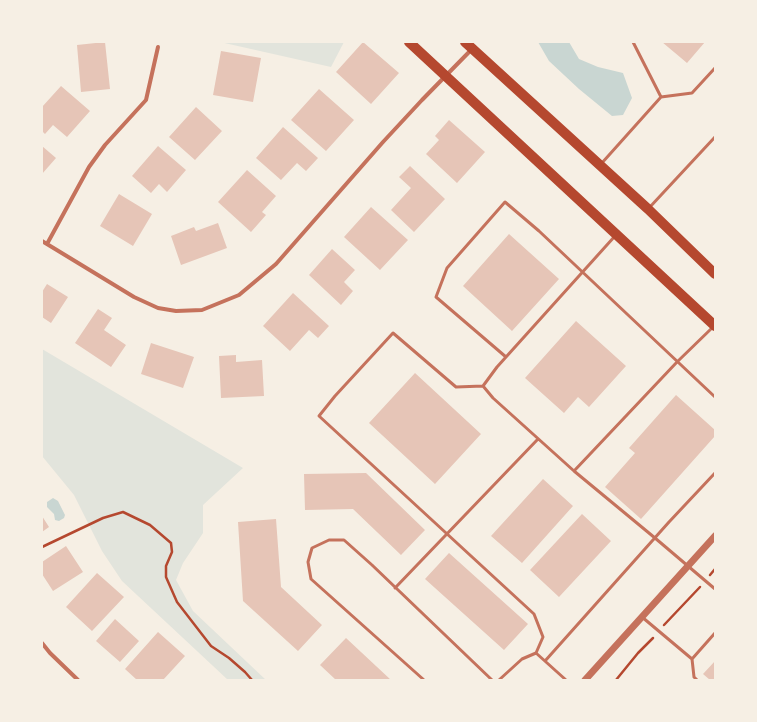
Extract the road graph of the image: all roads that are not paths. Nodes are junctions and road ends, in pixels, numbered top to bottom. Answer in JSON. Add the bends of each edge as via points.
{"nodes":[{"id":1,"x":409,"y":42,"type":"edge"},
{"id":2,"x":633,"y":42,"type":"edge"},
{"id":3,"x":471,"y":44,"type":"edge"},
{"id":4,"x":158,"y":46,"type":"dead end"},
{"id":5,"x":715,"y":68,"type":"edge"},
{"id":6,"x":446,"y":76,"type":"junction"},
{"id":7,"x":661,"y":97,"type":"junction"},
{"id":8,"x":715,"y":137,"type":"edge"},
{"id":9,"x":600,"y":165,"type":"junction"},
{"id":10,"x":648,"y":209,"type":"junction"},
{"id":11,"x":616,"y":235,"type":"junction"},
{"id":12,"x":42,"y":241,"type":"edge"},
{"id":13,"x":47,"y":244,"type":"junction"},
{"id":14,"x":583,"y":272,"type":"junction"},
{"id":15,"x":715,"y":274,"type":"edge"},
{"id":16,"x":715,"y":326,"type":"edge"},
{"id":17,"x":506,"y":357,"type":"junction"},
{"id":18,"x":678,"y":362,"type":"junction"},
{"id":19,"x":483,"y":386,"type":"junction"},
{"id":20,"x":715,"y":397,"type":"edge"},
{"id":21,"x":538,"y":439,"type":"junction"},
{"id":22,"x":574,"y":471,"type":"junction"},
{"id":23,"x":715,"y":473,"type":"edge"},
{"id":24,"x":447,"y":534,"type":"junction"},
{"id":25,"x":715,"y":536,"type":"edge"},
{"id":26,"x":656,"y":538,"type":"junction"},
{"id":27,"x":688,"y":566,"type":"junction"},
{"id":28,"x":396,"y":588,"type":"junction"},
{"id":29,"x":715,"y":589,"type":"edge"},
{"id":30,"x":642,"y":617,"type":"junction"},
{"id":31,"x":715,"y":633,"type":"edge"},
{"id":32,"x":42,"y":643,"type":"edge"},
{"id":33,"x":536,"y":653,"type":"junction"},
{"id":34,"x":692,"y":659,"type":"junction"},
{"id":35,"x":545,"y":661,"type":"junction"},
{"id":36,"x":78,"y":680,"type":"edge"},
{"id":37,"x":424,"y":680,"type":"edge"},
{"id":38,"x":492,"y":680,"type":"edge"},
{"id":39,"x":499,"y":680,"type":"edge"},
{"id":40,"x":566,"y":680,"type":"edge"},
{"id":41,"x":585,"y":680,"type":"edge"},
{"id":42,"x":697,"y":680,"type":"edge"}],
"edges":[{"from":1,"to":6,"type":"main road"},
{"from":2,"to":7,"type":"lane"},
{"from":3,"to":6,"type":"street"},
{"from":3,"to":9,"type":"main road"},
{"from":4,"to":13,"type":"street","via":[[146,100],[89,167]]},
{"from":5,"to":7,"type":"lane","via":[[692,93]]},
{"from":6,"to":11,"type":"main road"},
{"from":6,"to":13,"type":"street","via":[[382,142],[276,264],[239,295],[202,310],[176,311],[158,308],[134,297]]},
{"from":7,"to":9,"type":"lane"},
{"from":8,"to":10,"type":"lane"},
{"from":9,"to":10,"type":"main road"},
{"from":10,"to":15,"type":"main road"},
{"from":11,"to":14,"type":"lane"},
{"from":11,"to":16,"type":"main road"},
{"from":12,"to":13,"type":"street"},
{"from":14,"to":17,"type":"lane"},
{"from":14,"to":17,"type":"lane","via":[[505,202],[447,268],[436,297]]},
{"from":14,"to":18,"type":"lane"},
{"from":16,"to":18,"type":"lane"},
{"from":17,"to":19,"type":"lane"},
{"from":18,"to":20,"type":"lane"},
{"from":18,"to":22,"type":"lane"},
{"from":19,"to":21,"type":"lane"},
{"from":19,"to":24,"type":"lane","via":[[456,387],[393,333],[319,416]]},
{"from":21,"to":22,"type":"lane"},
{"from":21,"to":24,"type":"lane"},
{"from":22,"to":26,"type":"lane"},
{"from":23,"to":26,"type":"lane"},
{"from":24,"to":28,"type":"lane"},
{"from":24,"to":33,"type":"lane","via":[[534,614],[543,637]]},
{"from":25,"to":27,"type":"street"},
{"from":26,"to":27,"type":"lane"},
{"from":26,"to":35,"type":"lane"},
{"from":27,"to":29,"type":"lane"},
{"from":27,"to":30,"type":"street"},
{"from":28,"to":37,"type":"lane","via":[[344,540],[329,540],[312,548],[308,562],[311,579]]},
{"from":28,"to":38,"type":"lane"},
{"from":30,"to":34,"type":"lane"},
{"from":30,"to":41,"type":"street"},
{"from":31,"to":34,"type":"lane"},
{"from":32,"to":36,"type":"street"},
{"from":33,"to":35,"type":"lane"},
{"from":33,"to":39,"type":"lane","via":[[522,659]]},
{"from":34,"to":42,"type":"lane","via":[[694,677]]},
{"from":35,"to":40,"type":"lane"}]}
